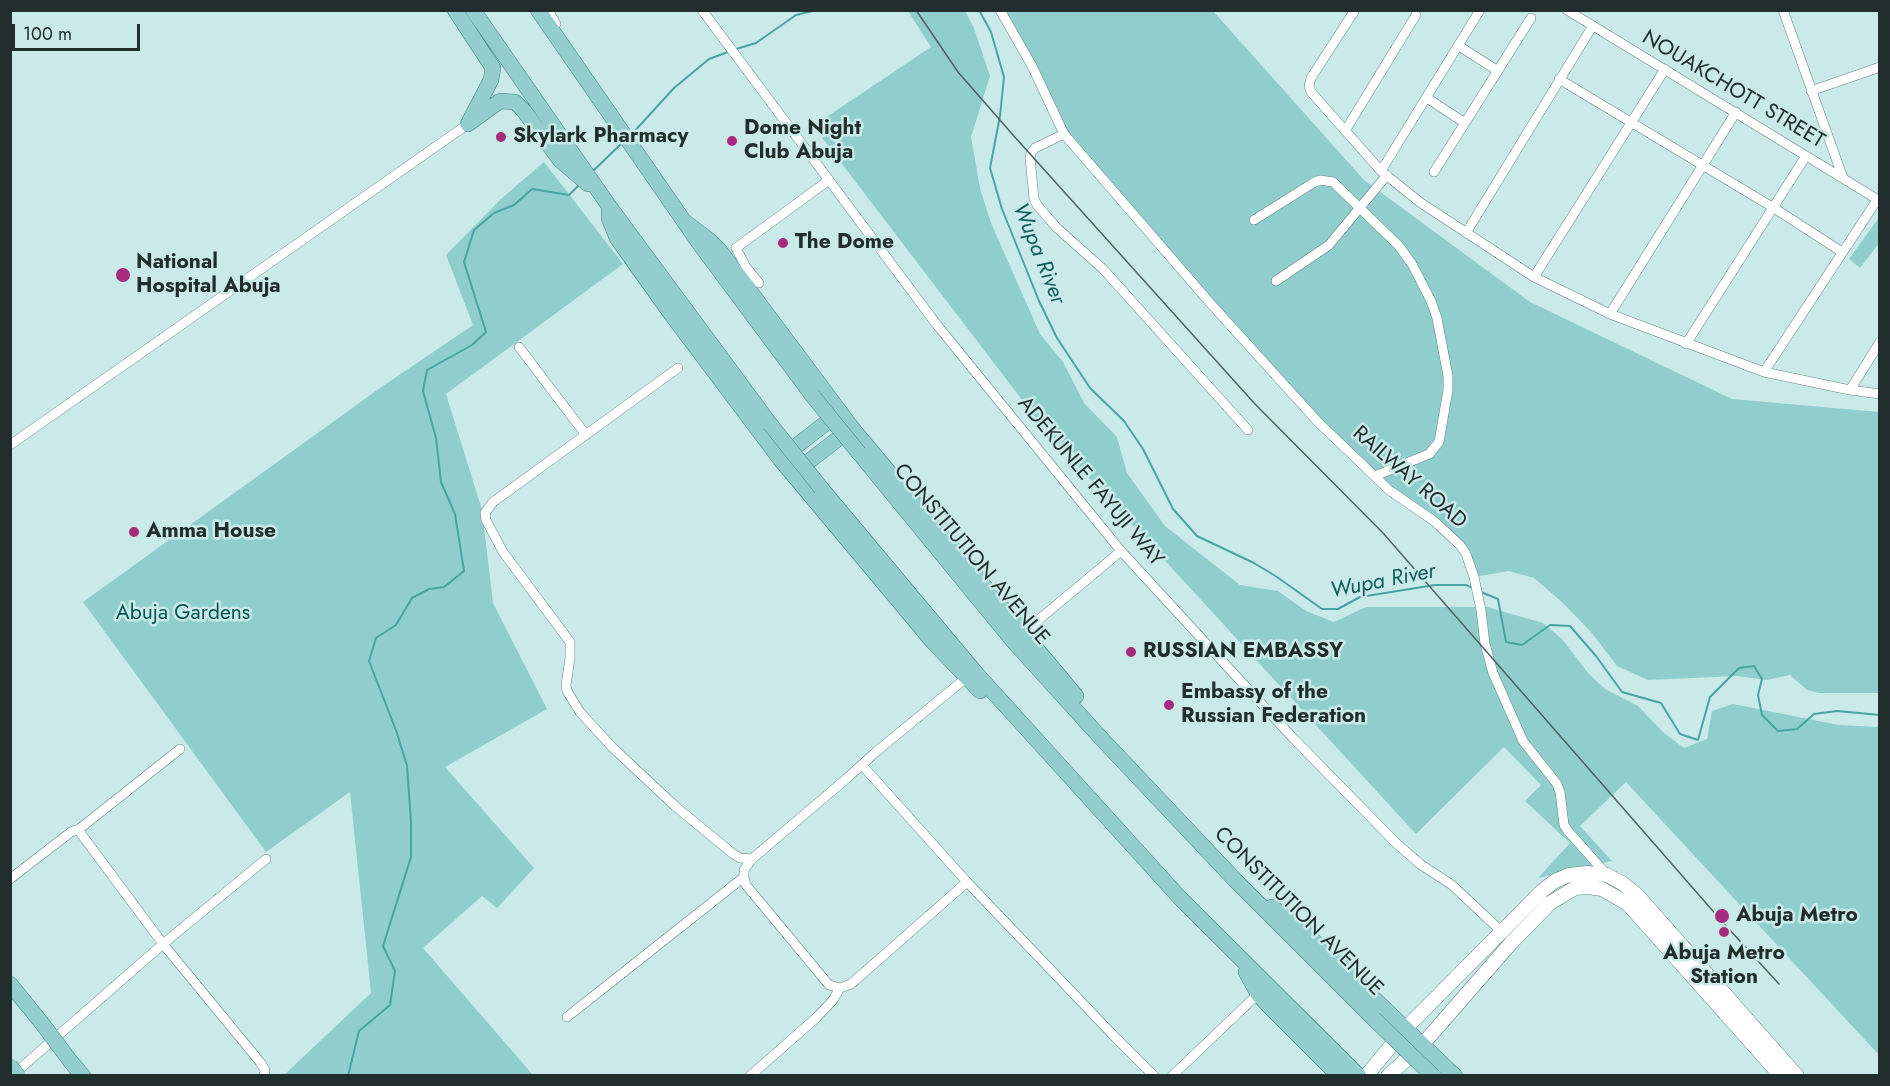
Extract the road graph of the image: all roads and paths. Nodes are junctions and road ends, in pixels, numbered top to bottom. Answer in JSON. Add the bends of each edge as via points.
{"nodes":[{"id":1,"x":455,"y":10,"type":"edge"},
{"id":2,"x":473,"y":10,"type":"edge"},
{"id":3,"x":537,"y":10,"type":"edge"},
{"id":4,"x":548,"y":10,"type":"edge"},
{"id":5,"x":1000,"y":10,"type":"edge"},
{"id":6,"x":1355,"y":10,"type":"edge"},
{"id":7,"x":1480,"y":10,"type":"edge"},
{"id":8,"x":1567,"y":10,"type":"edge"},
{"id":9,"x":1783,"y":10,"type":"edge"},
{"id":10,"x":703,"y":12,"type":"edge"},
{"id":11,"x":1416,"y":15,"type":"dead end"},
{"id":12,"x":1531,"y":18,"type":"dead end"},
{"id":13,"x":1592,"y":27,"type":"junction"},
{"id":14,"x":1459,"y":46,"type":"junction"},
{"id":15,"x":572,"y":59,"type":"junction"},
{"id":16,"x":1880,"y":67,"type":"edge"},
{"id":17,"x":1665,"y":69,"type":"junction"},
{"id":18,"x":1498,"y":71,"type":"junction"},
{"id":19,"x":1559,"y":79,"type":"junction"},
{"id":20,"x":1811,"y":91,"type":"junction"},
{"id":21,"x":1427,"y":98,"type":"junction"},
{"id":22,"x":1736,"y":112,"type":"junction"},
{"id":23,"x":1465,"y":123,"type":"junction"},
{"id":24,"x":468,"y":124,"type":"junction"},
{"id":25,"x":543,"y":124,"type":"junction"},
{"id":26,"x":1631,"y":124,"type":"junction"},
{"id":27,"x":1345,"y":131,"type":"junction"},
{"id":28,"x":1064,"y":134,"type":"junction"},
{"id":29,"x":1806,"y":156,"type":"junction"},
{"id":30,"x":1704,"y":165,"type":"junction"},
{"id":31,"x":1434,"y":172,"type":"dead end"},
{"id":32,"x":1384,"y":173,"type":"junction"},
{"id":33,"x":1843,"y":178,"type":"junction"},
{"id":34,"x":829,"y":180,"type":"junction"},
{"id":35,"x":1878,"y":200,"type":"edge"},
{"id":36,"x":605,"y":201,"type":"junction"},
{"id":37,"x":1360,"y":207,"type":"junction"},
{"id":38,"x":1774,"y":208,"type":"junction"},
{"id":39,"x":1254,"y":220,"type":"dead end"},
{"id":40,"x":684,"y":221,"type":"junction"},
{"id":41,"x":1466,"y":233,"type":"junction"},
{"id":42,"x":1842,"y":252,"type":"junction"},
{"id":43,"x":1534,"y":277,"type":"junction"},
{"id":44,"x":1276,"y":281,"type":"dead end"},
{"id":45,"x":759,"y":283,"type":"dead end"},
{"id":46,"x":1610,"y":314,"type":"junction"},
{"id":47,"x":1880,"y":342,"type":"edge"},
{"id":48,"x":1686,"y":344,"type":"junction"},
{"id":49,"x":519,"y":347,"type":"dead end"},
{"id":50,"x":678,"y":368,"type":"dead end"},
{"id":51,"x":1764,"y":372,"type":"junction"},
{"id":52,"x":1850,"y":390,"type":"junction"},
{"id":53,"x":1880,"y":394,"type":"edge"},
{"id":54,"x":840,"y":412,"type":"junction"},
{"id":55,"x":852,"y":428,"type":"junction"},
{"id":56,"x":1248,"y":430,"type":"dead end"},
{"id":57,"x":586,"y":435,"type":"junction"},
{"id":58,"x":10,"y":445,"type":"edge"},
{"id":59,"x":780,"y":459,"type":"junction"},
{"id":60,"x":792,"y":474,"type":"junction"},
{"id":61,"x":1375,"y":476,"type":"junction"},
{"id":62,"x":1121,"y":551,"type":"junction"},
{"id":63,"x":1024,"y":632,"type":"junction"},
{"id":64,"x":966,"y":678,"type":"junction"},
{"id":65,"x":1100,"y":737,"type":"junction"},
{"id":66,"x":1044,"y":747,"type":"junction"},
{"id":67,"x":180,"y":749,"type":"dead end"},
{"id":68,"x":862,"y":765,"type":"junction"},
{"id":69,"x":78,"y":830,"type":"junction"},
{"id":70,"x":266,"y":859,"type":"dead end"},
{"id":71,"x":752,"y":859,"type":"junction"},
{"id":72,"x":1607,"y":875,"type":"junction"},
{"id":73,"x":744,"y":877,"type":"junction"},
{"id":74,"x":10,"y":879,"type":"edge"},
{"id":75,"x":1236,"y":881,"type":"junction"},
{"id":76,"x":967,"y":882,"type":"junction"},
{"id":77,"x":1501,"y":931,"type":"junction"},
{"id":78,"x":163,"y":944,"type":"junction"},
{"id":79,"x":1238,"y":956,"type":"junction"},
{"id":80,"x":10,"y":984,"type":"edge"},
{"id":81,"x":840,"y":988,"type":"junction"},
{"id":82,"x":1258,"y":994,"type":"junction"},
{"id":83,"x":567,"y":1017,"type":"dead end"},
{"id":84,"x":1405,"y":1029,"type":"junction"},
{"id":85,"x":1422,"y":1045,"type":"junction"},
{"id":86,"x":10,"y":1066,"type":"edge"},
{"id":87,"x":12,"y":1076,"type":"edge"},
{"id":88,"x":18,"y":1076,"type":"edge"},
{"id":89,"x":83,"y":1076,"type":"edge"},
{"id":90,"x":264,"y":1076,"type":"edge"},
{"id":91,"x":750,"y":1076,"type":"edge"},
{"id":92,"x":1154,"y":1076,"type":"edge"},
{"id":93,"x":1172,"y":1076,"type":"edge"},
{"id":94,"x":1339,"y":1076,"type":"edge"},
{"id":95,"x":1359,"y":1076,"type":"edge"},
{"id":96,"x":1365,"y":1076,"type":"edge"},
{"id":97,"x":1388,"y":1076,"type":"edge"},
{"id":98,"x":1434,"y":1076,"type":"edge"},
{"id":99,"x":1455,"y":1076,"type":"edge"},
{"id":100,"x":1781,"y":1076,"type":"edge"},
{"id":101,"x":1797,"y":1076,"type":"edge"}],
"edges":[{"from":1,"to":24,"type":"main road","via":[[493,68],[491,80]]},
{"from":2,"to":25,"type":"main road"},
{"from":3,"to":15,"type":"main road","name":"CONSTITUTION AVENUE"},
{"from":4,"to":15,"type":"street"},
{"from":5,"to":28,"type":"street","name":"RAILWAY ROAD"},
{"from":6,"to":27,"type":"street","via":[[1309,86]]},
{"from":7,"to":14,"type":"street"},
{"from":8,"to":13,"type":"street","name":"NOUAKCHOTT STREET"},
{"from":9,"to":20,"type":"street"},
{"from":10,"to":34,"type":"street","name":"ADEKUNLE FAYUJI WAY"},
{"from":11,"to":27,"type":"street"},
{"from":12,"to":18,"type":"street"},
{"from":13,"to":17,"type":"street","name":"NOUAKCHOTT STREET"},
{"from":13,"to":19,"type":"street"},
{"from":14,"to":18,"type":"street"},
{"from":14,"to":21,"type":"street"},
{"from":15,"to":40,"type":"main road","name":"CONSTITUTION AVENUE"},
{"from":16,"to":20,"type":"street"},
{"from":17,"to":22,"type":"street","name":"NOUAKCHOTT STREET"},
{"from":17,"to":26,"type":"street"},
{"from":18,"to":23,"type":"street"},
{"from":19,"to":26,"type":"street"},
{"from":19,"to":41,"type":"street"},
{"from":20,"to":33,"type":"street"},
{"from":21,"to":23,"type":"street"},
{"from":21,"to":32,"type":"street"},
{"from":22,"to":29,"type":"street","name":"NOUAKCHOTT STREET"},
{"from":22,"to":30,"type":"street"},
{"from":23,"to":31,"type":"street"},
{"from":24,"to":25,"type":"main road","via":[[504,100],[512,101]]},
{"from":24,"to":58,"type":"street"},
{"from":25,"to":36,"type":"main road"},
{"from":26,"to":30,"type":"street"},
{"from":26,"to":43,"type":"street"},
{"from":27,"to":32,"type":"street"},
{"from":28,"to":56,"type":"street","via":[[1031,153],[1037,206],[1103,269]]},
{"from":28,"to":61,"type":"street","name":"RAILWAY ROAD","via":[[1318,422]]},
{"from":29,"to":33,"type":"street","name":"NOUAKCHOTT STREET"},
{"from":29,"to":38,"type":"street"},
{"from":30,"to":38,"type":"street"},
{"from":30,"to":46,"type":"street"},
{"from":32,"to":37,"type":"street"},
{"from":32,"to":41,"type":"street"},
{"from":33,"to":35,"type":"street","name":"NOUAKCHOTT STREET"},
{"from":34,"to":45,"type":"street","via":[[736,248]]},
{"from":34,"to":62,"type":"street","name":"ADEKUNLE FAYUJI WAY","via":[[937,325]]},
{"from":35,"to":42,"type":"street"},
{"from":36,"to":59,"type":"main road","via":[[617,238]]},
{"from":36,"to":66,"type":"main road","bridge":true,"via":[[821,488],[975,672]]},
{"from":37,"to":39,"type":"street","via":[[1333,182],[1320,180]]},
{"from":37,"to":44,"type":"street","via":[[1329,245]]},
{"from":37,"to":61,"type":"street","via":[[1399,246],[1422,283],[1437,318],[1448,376],[1435,448],[1430,454]]},
{"from":38,"to":42,"type":"street"},
{"from":38,"to":48,"type":"street"},
{"from":40,"to":54,"type":"main road","via":[[720,251]]},
{"from":40,"to":65,"type":"main road","name":"CONSTITUTION AVENUE","bridge":true,"via":[[859,453],[1013,641]]},
{"from":41,"to":43,"type":"street"},
{"from":42,"to":51,"type":"street"},
{"from":43,"to":46,"type":"street"},
{"from":46,"to":48,"type":"street"},
{"from":47,"to":52,"type":"street"},
{"from":48,"to":51,"type":"street"},
{"from":49,"to":57,"type":"street"},
{"from":50,"to":57,"type":"street"},
{"from":51,"to":52,"type":"street"},
{"from":52,"to":53,"type":"street"},
{"from":54,"to":55,"type":"main road"},
{"from":54,"to":59,"type":"main road"},
{"from":55,"to":60,"type":"main road"},
{"from":55,"to":63,"type":"main road"},
{"from":57,"to":71,"type":"street","via":[[493,502],[485,513],[486,520],[503,552],[570,642],[566,685],[580,712],[675,806],[735,856]]},
{"from":59,"to":60,"type":"main road"},
{"from":60,"to":64,"type":"main road"},
{"from":61,"to":72,"type":"street","name":"RAILWAY ROAD","via":[[1454,537],[1466,554],[1482,610],[1493,673],[1523,741],[1557,784],[1564,825]]},
{"from":62,"to":63,"type":"street"},
{"from":62,"to":77,"type":"street","name":"ADEKUNLE FAYUJI WAY","via":[[1396,843],[1452,885]]},
{"from":63,"to":65,"type":"main road","via":[[1080,701]]},
{"from":64,"to":66,"type":"main road"},
{"from":64,"to":68,"type":"street"},
{"from":65,"to":75,"type":"main road","name":"CONSTITUTION AVENUE"},
{"from":66,"to":79,"type":"main road","via":[[1180,898]]},
{"from":67,"to":69,"type":"street"},
{"from":68,"to":71,"type":"street"},
{"from":68,"to":76,"type":"street"},
{"from":69,"to":74,"type":"street","via":[[71,831]]},
{"from":69,"to":78,"type":"street"},
{"from":70,"to":78,"type":"street"},
{"from":71,"to":73,"type":"street"},
{"from":72,"to":77,"type":"street","via":[[1569,875],[1555,881]]},
{"from":72,"to":101,"type":"street","via":[[1637,895]]},
{"from":73,"to":81,"type":"street","via":[[746,885],[829,985]]},
{"from":73,"to":83,"type":"street"},
{"from":75,"to":84,"type":"main road","via":[[1298,926]]},
{"from":75,"to":98,"type":"main road","name":"CONSTITUTION AVENUE","bridge":true},
{"from":76,"to":81,"type":"street","via":[[851,984]]},
{"from":76,"to":92,"type":"street"},
{"from":77,"to":84,"type":"street"},
{"from":78,"to":87,"type":"street"},
{"from":78,"to":90,"type":"street","via":[[260,1062]]},
{"from":79,"to":82,"type":"main road"},
{"from":79,"to":95,"type":"main road"},
{"from":80,"to":89,"type":"main road","bridge":true},
{"from":81,"to":91,"type":"street","via":[[816,1018]]},
{"from":82,"to":93,"type":"street"},
{"from":82,"to":94,"type":"main road"},
{"from":84,"to":85,"type":"main road"},
{"from":84,"to":96,"type":"street"},
{"from":85,"to":97,"type":"street"},
{"from":85,"to":99,"type":"main road"},
{"from":85,"to":100,"type":"street","via":[[1550,903],[1575,888],[1588,887],[1602,889],[1628,904]]},
{"from":86,"to":88,"type":"main road","bridge":true}]}
